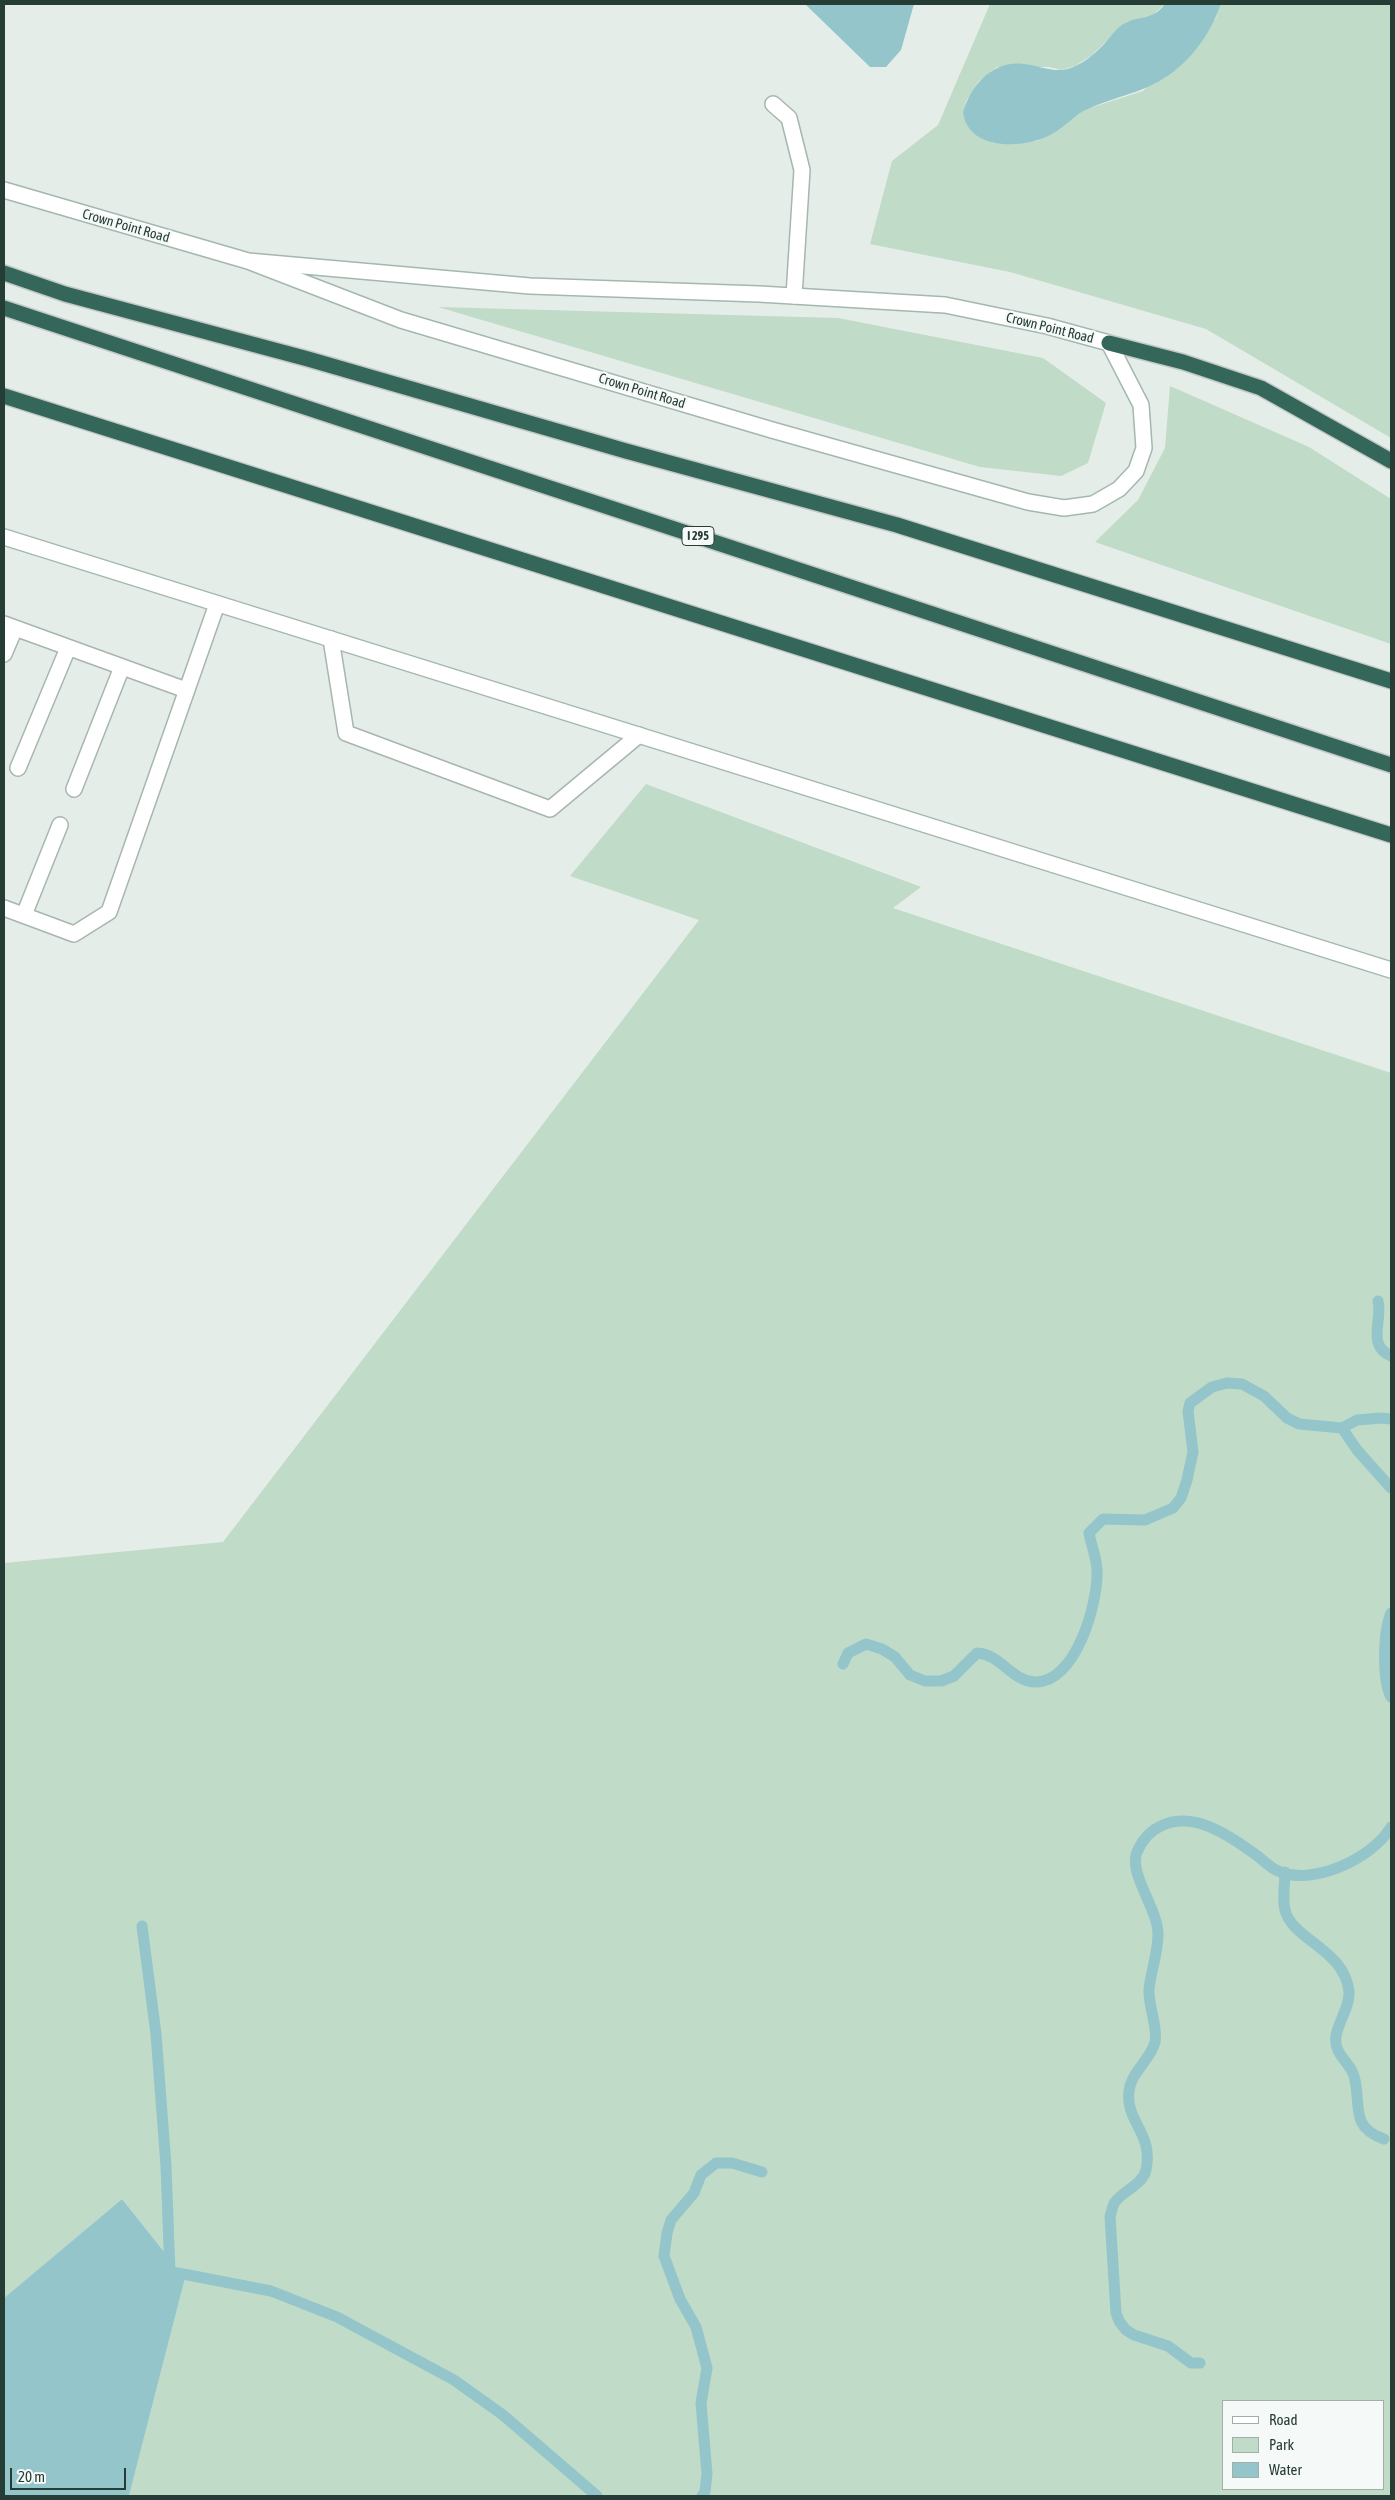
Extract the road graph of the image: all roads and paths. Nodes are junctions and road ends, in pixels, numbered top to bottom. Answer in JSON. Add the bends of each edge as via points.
{"nodes":[{"id":1,"x":773,"y":104,"type":"dead end"},
{"id":2,"x":4,"y":190,"type":"edge"},
{"id":3,"x":248,"y":261,"type":"junction"},
{"id":4,"x":4,"y":273,"type":"edge"},
{"id":5,"x":794,"y":296,"type":"junction"},
{"id":6,"x":4,"y":308,"type":"edge"},
{"id":7,"x":1109,"y":343,"type":"junction"},
{"id":8,"x":4,"y":396,"type":"edge"},
{"id":9,"x":1391,"y":461,"type":"edge"},
{"id":10,"x":4,"y":537,"type":"edge"},
{"id":11,"x":217,"y":604,"type":"junction"},
{"id":12,"x":9,"y":626,"type":"edge"},
{"id":13,"x":331,"y":639,"type":"junction"},
{"id":14,"x":68,"y":648,"type":"junction"},
{"id":15,"x":4,"y":654,"type":"edge"},
{"id":16,"x":122,"y":667,"type":"junction"},
{"id":17,"x":1391,"y":681,"type":"edge"},
{"id":18,"x":186,"y":690,"type":"junction"},
{"id":19,"x":639,"y":735,"type":"junction"},
{"id":20,"x":1391,"y":765,"type":"edge"},
{"id":21,"x":18,"y":768,"type":"dead end"},
{"id":22,"x":74,"y":789,"type":"dead end"},
{"id":23,"x":60,"y":825,"type":"dead end"},
{"id":24,"x":1391,"y":835,"type":"edge"},
{"id":25,"x":4,"y":908,"type":"edge"},
{"id":26,"x":24,"y":915,"type":"junction"},
{"id":27,"x":1391,"y":970,"type":"edge"}],
"edges":[{"from":1,"to":5,"type":"main road","via":[[790,118],[802,170]]},
{"from":2,"to":3,"type":"main road","name":"Crown Point Road"},
{"from":3,"to":5,"type":"main road","name":"Crown Point Road","via":[[530,286]]},
{"from":3,"to":7,"type":"main road","name":"Crown Point Road","via":[[410,322],[772,430],[1028,502],[1064,508],[1093,504],[1119,489],[1136,471],[1144,448],[1141,405]]},
{"from":4,"to":17,"type":"highway","via":[[65,294],[308,359],[898,526]]},
{"from":5,"to":7,"type":"main road","name":"Crown Point Road","via":[[945,305],[1047,326]]},
{"from":6,"to":20,"type":"highway","number":"I 295"},
{"from":7,"to":9,"type":"highway","via":[[1182,362],[1261,388]]},
{"from":8,"to":24,"type":"highway"},
{"from":10,"to":11,"type":"main road"},
{"from":11,"to":13,"type":"main road"},
{"from":11,"to":18,"type":"main road"},
{"from":12,"to":14,"type":"main road"},
{"from":12,"to":15,"type":"main road"},
{"from":13,"to":19,"type":"main road"},
{"from":13,"to":19,"type":"main road","via":[[346,734],[550,809]]},
{"from":14,"to":16,"type":"main road"},
{"from":14,"to":21,"type":"main road"},
{"from":16,"to":18,"type":"main road"},
{"from":16,"to":22,"type":"main road"},
{"from":18,"to":26,"type":"main road","via":[[109,912],[74,934]]},
{"from":19,"to":27,"type":"main road"},
{"from":23,"to":26,"type":"main road"},
{"from":25,"to":26,"type":"main road"}]}
